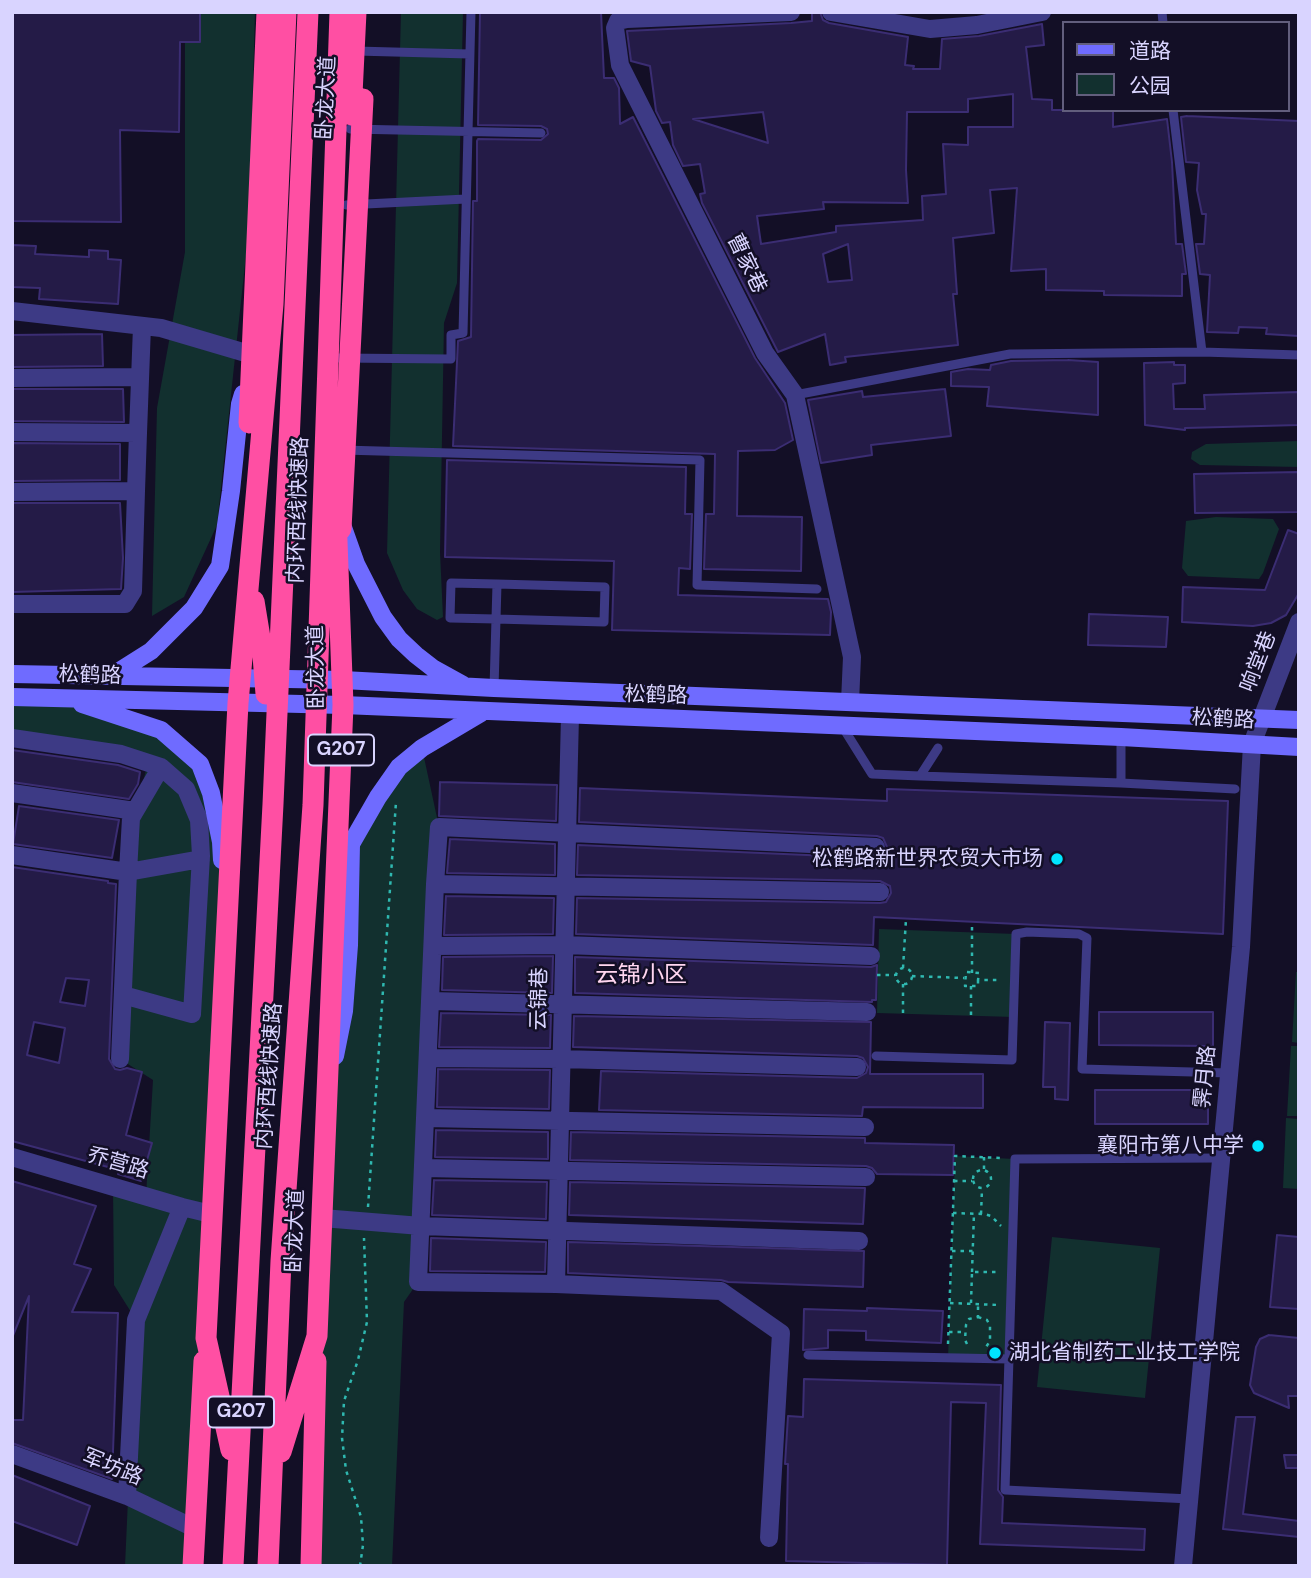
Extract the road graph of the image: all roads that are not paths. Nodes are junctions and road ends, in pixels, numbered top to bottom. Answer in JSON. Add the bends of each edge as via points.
{"nodes":[{"id":1,"x":267,"y":12,"type":"edge"},
{"id":2,"x":286,"y":12,"type":"edge"},
{"id":3,"x":308,"y":12,"type":"edge"},
{"id":4,"x":340,"y":12,"type":"edge"},
{"id":5,"x":356,"y":12,"type":"edge"},
{"id":6,"x":367,"y":12,"type":"edge"},
{"id":7,"x":471,"y":12,"type":"edge"},
{"id":8,"x":791,"y":12,"type":"edge"},
{"id":9,"x":831,"y":12,"type":"edge"},
{"id":10,"x":1042,"y":12,"type":"edge"},
{"id":11,"x":354,"y":51,"type":"junction"},
{"id":12,"x":470,"y":54,"type":"junction"},
{"id":13,"x":1173,"y":112,"type":"edge"},
{"id":14,"x":356,"y":129,"type":"junction"},
{"id":15,"x":468,"y":132,"type":"junction"},
{"id":16,"x":541,"y":133,"type":"dead end"},
{"id":17,"x":466,"y":200,"type":"junction"},
{"id":18,"x":346,"y":205,"type":"junction"},
{"id":19,"x":273,"y":304,"type":"junction"},
{"id":20,"x":12,"y":311,"type":"edge"},
{"id":21,"x":142,"y":326,"type":"junction"},
{"id":22,"x":1202,"y":352,"type":"junction"},
{"id":23,"x":1299,"y":355,"type":"edge"},
{"id":24,"x":256,"y":356,"type":"junction"},
{"id":25,"x":339,"y":358,"type":"junction"},
{"id":26,"x":140,"y":377,"type":"junction"},
{"id":27,"x":12,"y":378,"type":"edge"},
{"id":28,"x":795,"y":395,"type":"junction"},
{"id":29,"x":12,"y":432,"type":"edge"},
{"id":30,"x":138,"y":433,"type":"junction"},
{"id":31,"x":334,"y":458,"type":"junction"},
{"id":32,"x":136,"y":491,"type":"junction"},
{"id":33,"x":12,"y":492,"type":"edge"},
{"id":34,"x":497,"y":584,"type":"junction"},
{"id":35,"x":817,"y":589,"type":"dead end"},
{"id":36,"x":12,"y":604,"type":"edge"},
{"id":37,"x":496,"y":619,"type":"junction"},
{"id":38,"x":1298,"y":626,"type":"edge"},
{"id":39,"x":12,"y":674,"type":"edge"},
{"id":40,"x":113,"y":675,"type":"junction"},
{"id":41,"x":240,"y":679,"type":"junction"},
{"id":42,"x":343,"y":680,"type":"junction"},
{"id":43,"x":466,"y":687,"type":"junction"},
{"id":44,"x":494,"y":688,"type":"junction"},
{"id":45,"x":12,"y":697,"type":"edge"},
{"id":46,"x":62,"y":697,"type":"junction"},
{"id":47,"x":850,"y":702,"type":"junction"},
{"id":48,"x":239,"y":703,"type":"junction"},
{"id":49,"x":343,"y":705,"type":"junction"},
{"id":50,"x":482,"y":712,"type":"junction"},
{"id":51,"x":570,"y":716,"type":"junction"},
{"id":52,"x":1262,"y":719,"type":"junction"},
{"id":53,"x":1299,"y":720,"type":"edge"},
{"id":54,"x":842,"y":726,"type":"junction"},
{"id":55,"x":1121,"y":737,"type":"junction"},
{"id":56,"x":12,"y":738,"type":"edge"},
{"id":57,"x":1252,"y":744,"type":"junction"},
{"id":58,"x":1299,"y":747,"type":"edge"},
{"id":59,"x":938,"y":748,"type":"dead end"},
{"id":60,"x":162,"y":767,"type":"junction"},
{"id":61,"x":920,"y":776,"type":"junction"},
{"id":62,"x":1121,"y":783,"type":"junction"},
{"id":63,"x":1235,"y":789,"type":"dead end"},
{"id":64,"x":12,"y":793,"type":"edge"},
{"id":65,"x":273,"y":804,"type":"junction"},
{"id":66,"x":313,"y":805,"type":"junction"},
{"id":67,"x":135,"y":811,"type":"junction"},
{"id":68,"x":567,"y":834,"type":"junction"},
{"id":69,"x":876,"y":847,"type":"dead end"},
{"id":70,"x":12,"y":855,"type":"edge"},
{"id":71,"x":201,"y":859,"type":"junction"},
{"id":72,"x":128,"y":872,"type":"junction"},
{"id":73,"x":436,"y":884,"type":"junction"},
{"id":74,"x":566,"y":886,"type":"junction"},
{"id":75,"x":880,"y":892,"type":"dead end"},
{"id":76,"x":228,"y":920,"type":"junction"},
{"id":77,"x":433,"y":946,"type":"junction"},
{"id":78,"x":564,"y":946,"type":"junction"},
{"id":79,"x":870,"y":956,"type":"dead end"},
{"id":80,"x":123,"y":995,"type":"junction"},
{"id":81,"x":430,"y":1001,"type":"junction"},
{"id":82,"x":563,"y":1006,"type":"junction"},
{"id":83,"x":867,"y":1013,"type":"dead end"},
{"id":84,"x":876,"y":1056,"type":"dead end"},
{"id":85,"x":120,"y":1059,"type":"dead end"},
{"id":86,"x":428,"y":1059,"type":"junction"},
{"id":87,"x":561,"y":1059,"type":"junction"},
{"id":88,"x":857,"y":1067,"type":"dead end"},
{"id":89,"x":1229,"y":1073,"type":"junction"},
{"id":90,"x":326,"y":1101,"type":"junction"},
{"id":91,"x":426,"y":1118,"type":"junction"},
{"id":92,"x":560,"y":1119,"type":"junction"},
{"id":93,"x":865,"y":1127,"type":"dead end"},
{"id":94,"x":12,"y":1157,"type":"edge"},
{"id":95,"x":1221,"y":1158,"type":"junction"},
{"id":96,"x":424,"y":1168,"type":"junction"},
{"id":97,"x":558,"y":1170,"type":"junction"},
{"id":98,"x":866,"y":1177,"type":"dead end"},
{"id":99,"x":182,"y":1207,"type":"junction"},
{"id":100,"x":211,"y":1214,"type":"junction"},
{"id":101,"x":322,"y":1218,"type":"junction"},
{"id":102,"x":421,"y":1226,"type":"junction"},
{"id":103,"x":557,"y":1230,"type":"junction"},
{"id":104,"x":859,"y":1241,"type":"dead end"},
{"id":105,"x":249,"y":1259,"type":"joint"},
{"id":106,"x":281,"y":1261,"type":"joint"},
{"id":107,"x":555,"y":1284,"type":"junction"},
{"id":108,"x":317,"y":1336,"type":"junction"},
{"id":109,"x":206,"y":1338,"type":"junction"},
{"id":110,"x":808,"y":1355,"type":"dead end"},
{"id":111,"x":1009,"y":1359,"type":"junction"},
{"id":112,"x":12,"y":1454,"type":"edge"},
{"id":113,"x":237,"y":1478,"type":"junction"},
{"id":114,"x":272,"y":1481,"type":"junction"},
{"id":115,"x":127,"y":1496,"type":"junction"},
{"id":116,"x":1190,"y":1499,"type":"junction"},
{"id":117,"x":194,"y":1528,"type":"junction"},
{"id":118,"x":769,"y":1538,"type":"dead end"},
{"id":119,"x":232,"y":1563,"type":"edge"},
{"id":120,"x":269,"y":1563,"type":"edge"},
{"id":121,"x":193,"y":1566,"type":"edge"},
{"id":122,"x":311,"y":1566,"type":"edge"},
{"id":123,"x":1183,"y":1566,"type":"edge"}],
"edges":[{"from":1,"to":65,"type":"highway","via":[[244,538],[263,656]]},
{"from":2,"to":19,"type":"highway","name":"卧龙大道","number":"G207"},
{"from":3,"to":65,"type":"highway","name":"内环西线快速路"},
{"from":4,"to":66,"type":"highway","name":"内环西线快速路"},
{"from":5,"to":11,"type":"highway","name":"卧龙大道","number":"G207"},
{"from":6,"to":14,"type":"highway"},
{"from":7,"to":12,"type":"lane"},
{"from":8,"to":28,"type":"street","name":"曹家巷","via":[[627,19],[618,21],[615,28],[620,65],[765,353]]},
{"from":9,"to":10,"type":"street","via":[[930,29]]},
{"from":11,"to":12,"type":"lane"},
{"from":11,"to":14,"type":"highway","name":"卧龙大道","number":"G207"},
{"from":12,"to":15,"type":"lane"},
{"from":13,"to":22,"type":"lane"},
{"from":14,"to":15,"type":"lane"},
{"from":14,"to":18,"type":"highway","name":"卧龙大道","number":"G207"},
{"from":14,"to":66,"type":"highway","via":[[340,544],[317,661]]},
{"from":15,"to":16,"type":"lane"},
{"from":15,"to":17,"type":"lane"},
{"from":17,"to":18,"type":"lane"},
{"from":17,"to":25,"type":"lane","via":[[463,333],[451,335],[451,359]]},
{"from":18,"to":25,"type":"highway","name":"卧龙大道","number":"G207"},
{"from":19,"to":24,"type":"main road"},
{"from":19,"to":41,"type":"highway","name":"卧龙大道","number":"G207"},
{"from":20,"to":21,"type":"street"},
{"from":21,"to":24,"type":"street"},
{"from":21,"to":26,"type":"street"},
{"from":22,"to":23,"type":"lane"},
{"from":22,"to":28,"type":"lane","via":[[1010,354]]},
{"from":24,"to":40,"type":"main road","via":[[240,404],[220,566],[194,608],[151,652]]},
{"from":25,"to":31,"type":"highway","name":"卧龙大道","number":"G207"},
{"from":26,"to":27,"type":"street"},
{"from":26,"to":30,"type":"street"},
{"from":28,"to":47,"type":"street","name":"曹家巷","via":[[852,657]]},
{"from":29,"to":30,"type":"street"},
{"from":30,"to":32,"type":"street"},
{"from":31,"to":35,"type":"lane","via":[[700,460],[698,585]]},
{"from":31,"to":42,"type":"highway","name":"卧龙大道","number":"G207"},
{"from":31,"to":43,"type":"main road","via":[[335,505],[356,564],[383,617],[416,655]]},
{"from":32,"to":33,"type":"street"},
{"from":32,"to":36,"type":"street","via":[[133,591],[125,604]]},
{"from":34,"to":37,"type":"lane"},
{"from":34,"to":37,"type":"lane","via":[[451,583],[450,618]]},
{"from":34,"to":37,"type":"lane","via":[[605,587],[604,622]]},
{"from":37,"to":44,"type":"lane"},
{"from":38,"to":52,"type":"street","name":"响堂巷"},
{"from":39,"to":40,"type":"main road","name":"松鹤路"},
{"from":40,"to":41,"type":"main road","name":"松鹤路"},
{"from":41,"to":42,"type":"main road","name":"松鹤路"},
{"from":41,"to":48,"type":"highway","name":"卧龙大道","number":"G207"},
{"from":42,"to":43,"type":"main road","name":"松鹤路"},
{"from":42,"to":49,"type":"highway","name":"卧龙大道","number":"G207"},
{"from":43,"to":44,"type":"main road","name":"松鹤路"},
{"from":44,"to":47,"type":"main road","name":"松鹤路"},
{"from":45,"to":46,"type":"main road","name":"松鹤路"},
{"from":46,"to":48,"type":"main road","name":"松鹤路"},
{"from":46,"to":76,"type":"main road","via":[[161,730],[200,764],[222,842]]},
{"from":47,"to":52,"type":"main road","name":"松鹤路"},
{"from":48,"to":49,"type":"main road","name":"松鹤路"},
{"from":48,"to":76,"type":"highway","name":"卧龙大道","number":"G207"},
{"from":49,"to":50,"type":"main road","name":"松鹤路"},
{"from":49,"to":90,"type":"highway","name":"卧龙大道","number":"G207"},
{"from":50,"to":51,"type":"main road","name":"松鹤路"},
{"from":50,"to":90,"type":"main road","via":[[422,748],[400,767],[351,844],[344,1011]]},
{"from":51,"to":54,"type":"main road","name":"松鹤路"},
{"from":51,"to":68,"type":"street","name":"云锦巷"},
{"from":52,"to":53,"type":"main road","name":"松鹤路"},
{"from":52,"to":57,"type":"street","name":"霁月路"},
{"from":54,"to":55,"type":"main road","name":"松鹤路"},
{"from":54,"to":61,"type":"lane","via":[[872,774]]},
{"from":55,"to":57,"type":"main road","name":"松鹤路"},
{"from":55,"to":62,"type":"lane"},
{"from":56,"to":60,"type":"street","via":[[121,754]]},
{"from":57,"to":58,"type":"main road","name":"松鹤路"},
{"from":57,"to":89,"type":"street","name":"霁月路"},
{"from":59,"to":61,"type":"lane"},
{"from":60,"to":67,"type":"street"},
{"from":60,"to":71,"type":"street","via":[[186,789],[199,820]]},
{"from":61,"to":62,"type":"lane"},
{"from":62,"to":63,"type":"lane"},
{"from":64,"to":67,"type":"street"},
{"from":65,"to":105,"type":"highway","name":"内环西线快速路"},
{"from":66,"to":106,"type":"highway","name":"内环西线快速路"},
{"from":67,"to":72,"type":"street"},
{"from":68,"to":69,"type":"street"},
{"from":68,"to":73,"type":"street","via":[[439,827]]},
{"from":68,"to":74,"type":"street","name":"云锦巷"},
{"from":70,"to":72,"type":"street"},
{"from":71,"to":72,"type":"street"},
{"from":71,"to":80,"type":"street","via":[[192,1014]]},
{"from":72,"to":80,"type":"street"},
{"from":73,"to":74,"type":"street"},
{"from":73,"to":77,"type":"street"},
{"from":74,"to":75,"type":"street"},
{"from":74,"to":78,"type":"street","name":"云锦巷"},
{"from":76,"to":100,"type":"highway","name":"卧龙大道","number":"G207"},
{"from":77,"to":78,"type":"street"},
{"from":77,"to":81,"type":"street"},
{"from":78,"to":79,"type":"street"},
{"from":78,"to":82,"type":"street","name":"云锦巷"},
{"from":80,"to":85,"type":"street"},
{"from":81,"to":82,"type":"street"},
{"from":81,"to":86,"type":"street"},
{"from":82,"to":83,"type":"street"},
{"from":82,"to":87,"type":"street","name":"云锦巷"},
{"from":84,"to":89,"type":"lane","via":[[1012,1060],[1016,934],[1079,934],[1087,938],[1082,1069]]},
{"from":86,"to":87,"type":"street"},
{"from":86,"to":91,"type":"street"},
{"from":87,"to":88,"type":"street"},
{"from":87,"to":92,"type":"street","name":"云锦巷"},
{"from":89,"to":95,"type":"street","name":"霁月路"},
{"from":90,"to":101,"type":"highway","name":"卧龙大道","number":"G207"},
{"from":91,"to":92,"type":"street"},
{"from":91,"to":96,"type":"street"},
{"from":92,"to":93,"type":"street"},
{"from":92,"to":97,"type":"street","name":"云锦巷"},
{"from":94,"to":99,"type":"street","name":"乔营路"},
{"from":95,"to":111,"type":"lane","via":[[1015,1159]]},
{"from":95,"to":116,"type":"street","name":"霁月路"},
{"from":96,"to":97,"type":"street"},
{"from":96,"to":102,"type":"street"},
{"from":97,"to":98,"type":"street"},
{"from":97,"to":103,"type":"street","name":"云锦巷"},
{"from":99,"to":100,"type":"street","name":"乔营路"},
{"from":99,"to":115,"type":"street","via":[[136,1320]]},
{"from":100,"to":109,"type":"highway","name":"卧龙大道","number":"G207"},
{"from":101,"to":102,"type":"street"},
{"from":101,"to":108,"type":"highway","name":"卧龙大道","number":"G207"},
{"from":102,"to":103,"type":"street"},
{"from":102,"to":107,"type":"street","via":[[418,1282]]},
{"from":103,"to":104,"type":"street"},
{"from":103,"to":107,"type":"street","name":"云锦巷"},
{"from":105,"to":113,"type":"highway","name":"卧龙大道","number":"G207"},
{"from":106,"to":114,"type":"highway","name":"卧龙大道","number":"G207"},
{"from":107,"to":118,"type":"street","via":[[721,1291],[781,1333]]},
{"from":108,"to":114,"type":"highway","name":"卧龙大道","number":"G207"},
{"from":108,"to":122,"type":"highway"},
{"from":109,"to":113,"type":"highway","name":"卧龙大道","number":"G207"},
{"from":109,"to":117,"type":"highway"},
{"from":110,"to":111,"type":"lane"},
{"from":111,"to":116,"type":"lane","via":[[1005,1490]]},
{"from":112,"to":115,"type":"street","name":"军坊路"},
{"from":113,"to":119,"type":"highway","name":"卧龙大道","number":"G207"},
{"from":114,"to":120,"type":"highway","name":"卧龙大道","number":"G207"},
{"from":115,"to":117,"type":"street","name":"军坊路"},
{"from":116,"to":123,"type":"street","name":"霁月路"},
{"from":117,"to":121,"type":"highway"}]}
